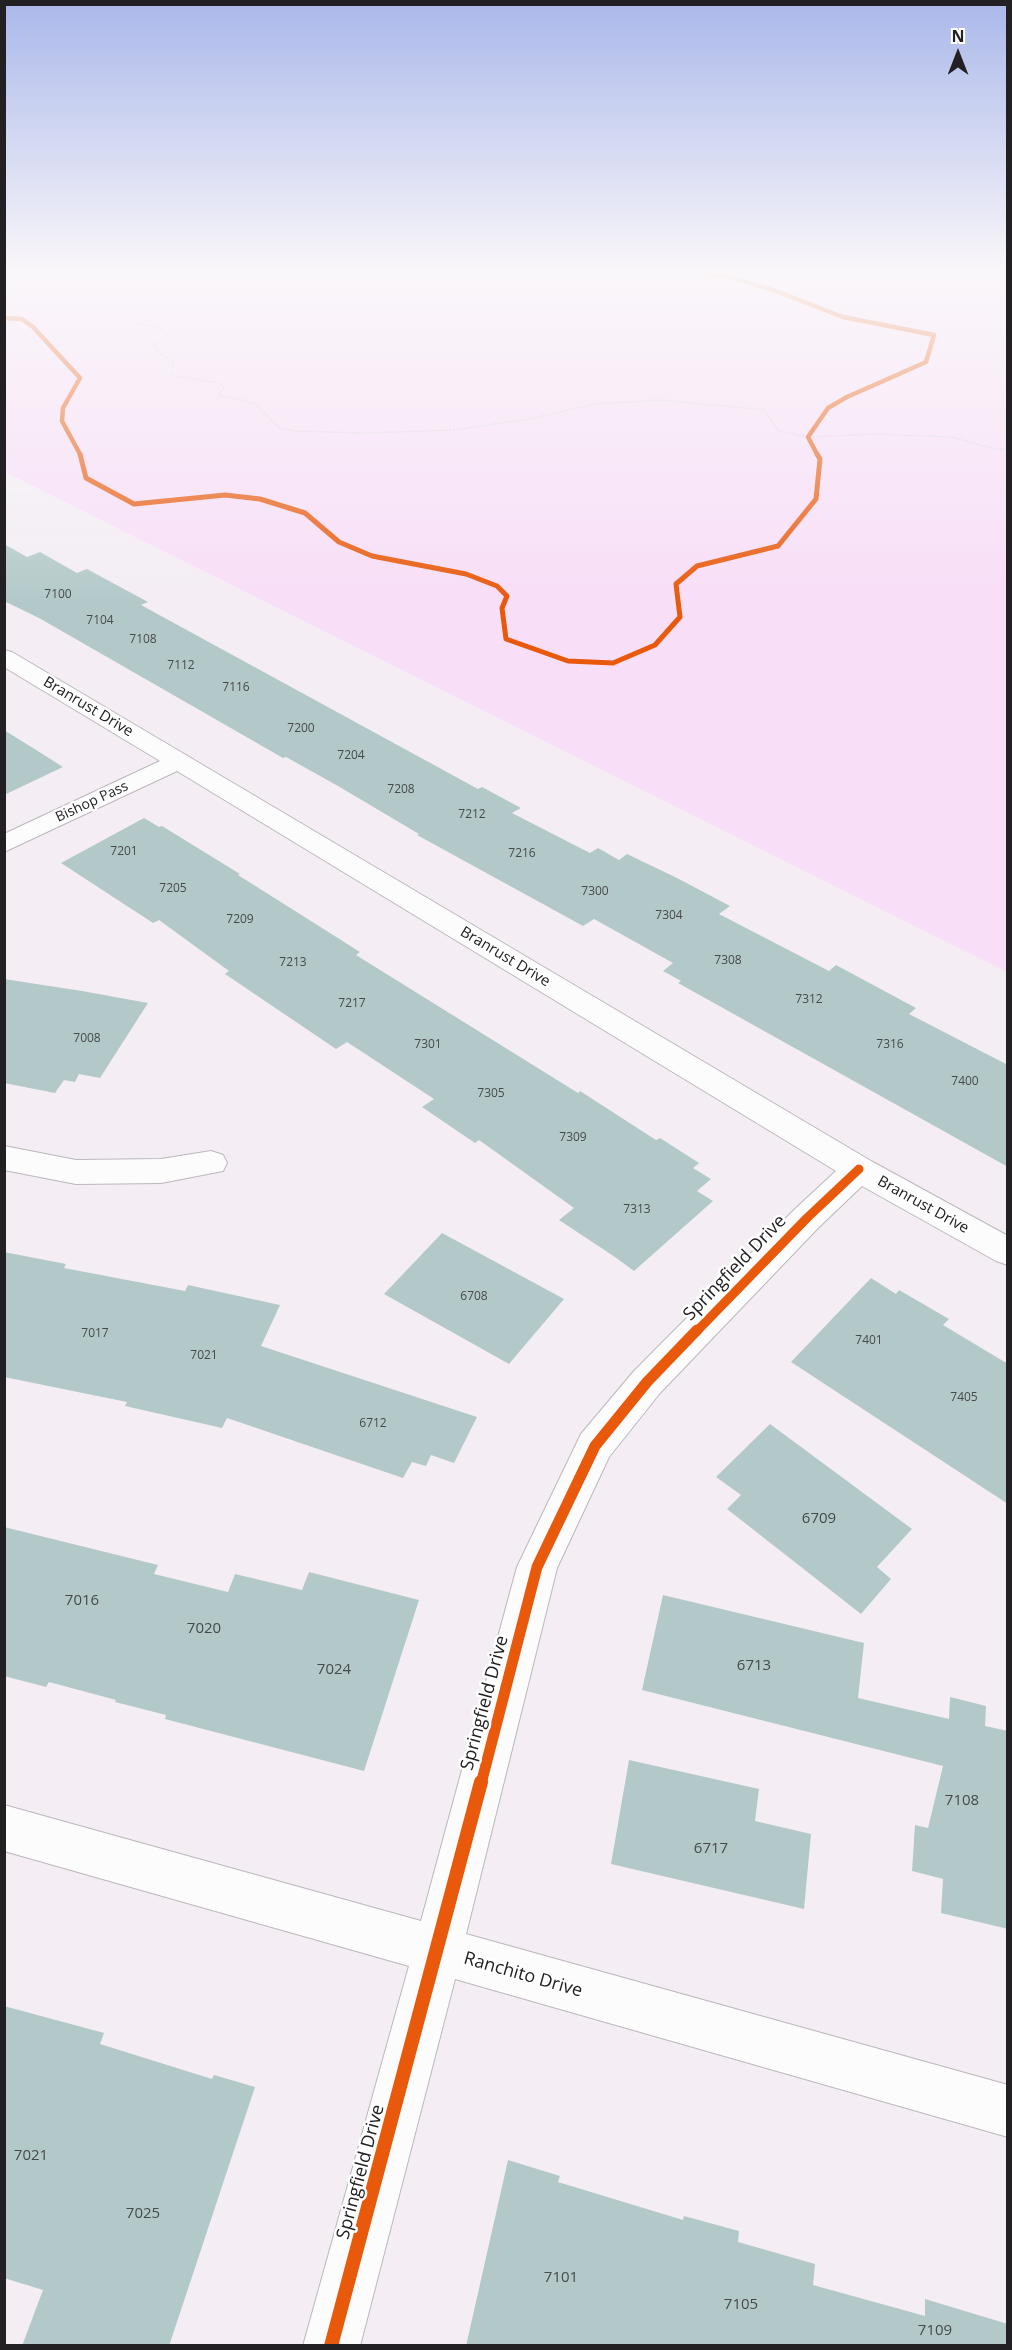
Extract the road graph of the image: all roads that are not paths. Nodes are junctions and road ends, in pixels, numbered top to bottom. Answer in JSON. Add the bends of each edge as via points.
{"nodes":[{"id":1,"x":4,"y":657,"type":"edge"},
{"id":2,"x":179,"y":762,"type":"junction"},
{"id":3,"x":4,"y":844,"type":"edge"},
{"id":4,"x":4,"y":1158,"type":"edge"},
{"id":5,"x":211,"y":1163,"type":"dead end"},
{"id":6,"x":859,"y":1169,"type":"junction"},
{"id":7,"x":1008,"y":1252,"type":"edge"},
{"id":8,"x":4,"y":1828,"type":"edge"},
{"id":9,"x":438,"y":1950,"type":"junction"},
{"id":10,"x":1008,"y":2111,"type":"edge"},
{"id":11,"x":331,"y":2346,"type":"edge"}],
"edges":[{"from":1,"to":2,"type":"street","name":"Branrust Drive"},
{"from":2,"to":3,"type":"street","name":"Bishop Pass"},
{"from":2,"to":6,"type":"street","name":"Branrust Drive"},
{"from":4,"to":5,"type":"street","via":[[76,1172],[161,1171]]},
{"from":6,"to":7,"type":"street","name":"Branrust Drive"},
{"from":6,"to":9,"type":"street","name":"Springfield Drive","via":[[647,1382],[595,1446],[537,1567]]},
{"from":8,"to":9,"type":"street","name":"Ranchito Drive"},
{"from":9,"to":10,"type":"street","name":"Ranchito Drive"},
{"from":9,"to":11,"type":"street","name":"Springfield Drive"}]}
